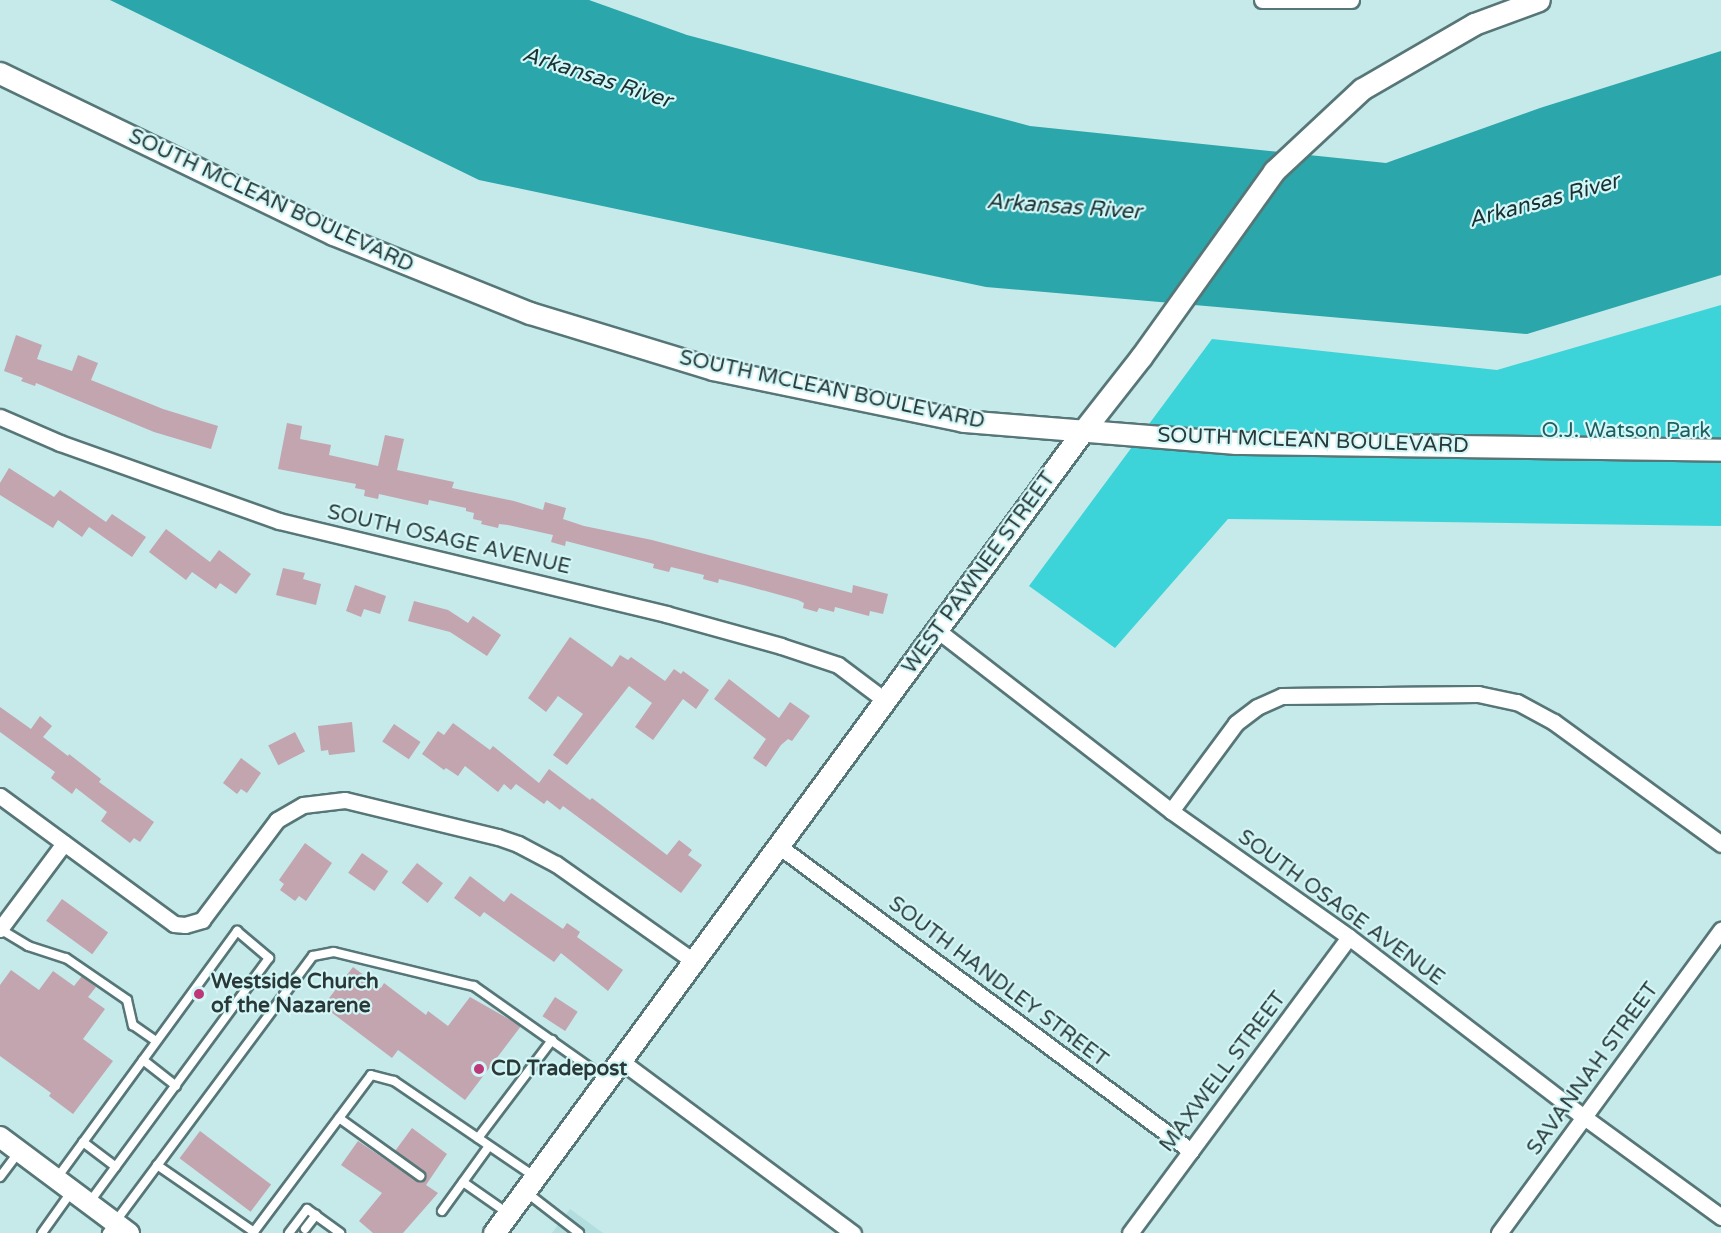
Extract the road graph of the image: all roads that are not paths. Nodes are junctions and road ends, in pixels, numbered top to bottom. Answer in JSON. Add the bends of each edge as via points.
{"nodes":[{"id":1,"x":1262,"y":0,"type":"edge"},
{"id":2,"x":1539,"y":0,"type":"edge"},
{"id":3,"x":1351,"y":1,"type":"edge"},
{"id":4,"x":0,"y":74,"type":"edge"},
{"id":5,"x":0,"y":417,"type":"edge"},
{"id":6,"x":1083,"y":431,"type":"junction"},
{"id":7,"x":1721,"y":450,"type":"edge"},
{"id":8,"x":937,"y":630,"type":"junction"},
{"id":9,"x":886,"y":701,"type":"junction"},
{"id":10,"x":0,"y":796,"type":"edge"},
{"id":11,"x":1171,"y":811,"type":"junction"},
{"id":12,"x":64,"y":843,"type":"junction"},
{"id":13,"x":1721,"y":844,"type":"edge"},
{"id":14,"x":780,"y":847,"type":"junction"},
{"id":15,"x":0,"y":929,"type":"edge"},
{"id":16,"x":1721,"y":930,"type":"edge"},
{"id":17,"x":1349,"y":937,"type":"junction"},
{"id":18,"x":695,"y":962,"type":"junction"},
{"id":19,"x":552,"y":1040,"type":"junction"},
{"id":20,"x":156,"y":1041,"type":"junction"},
{"id":21,"x":142,"y":1060,"type":"junction"},
{"id":22,"x":621,"y":1061,"type":"junction"},
{"id":23,"x":607,"y":1080,"type":"junction"},
{"id":24,"x":176,"y":1086,"type":"junction"},
{"id":25,"x":1584,"y":1117,"type":"junction"},
{"id":26,"x":339,"y":1118,"type":"junction"},
{"id":27,"x":0,"y":1137,"type":"edge"},
{"id":28,"x":478,"y":1138,"type":"junction"},
{"id":29,"x":83,"y":1142,"type":"junction"},
{"id":30,"x":489,"y":1146,"type":"junction"},
{"id":31,"x":1191,"y":1151,"type":"junction"},
{"id":32,"x":19,"y":1152,"type":"junction"},
{"id":33,"x":157,"y":1165,"type":"junction"},
{"id":34,"x":116,"y":1167,"type":"junction"},
{"id":35,"x":420,"y":1176,"type":"dead end"},
{"id":36,"x":0,"y":1177,"type":"edge"},
{"id":37,"x":56,"y":1179,"type":"junction"},
{"id":38,"x":463,"y":1182,"type":"junction"},
{"id":39,"x":530,"y":1184,"type":"junction"},
{"id":40,"x":72,"y":1191,"type":"junction"},
{"id":41,"x":89,"y":1203,"type":"junction"},
{"id":42,"x":442,"y":1212,"type":"dead end"},
{"id":43,"x":508,"y":1214,"type":"junction"},
{"id":44,"x":316,"y":1215,"type":"junction"},
{"id":45,"x":1721,"y":1217,"type":"edge"},
{"id":46,"x":117,"y":1229,"type":"edge"},
{"id":47,"x":305,"y":1229,"type":"dead end"},
{"id":48,"x":327,"y":1229,"type":"edge"},
{"id":49,"x":254,"y":1232,"type":"edge"},
{"id":50,"x":576,"y":1232,"type":"edge"},
{"id":51,"x":42,"y":1233,"type":"edge"},
{"id":52,"x":289,"y":1233,"type":"edge"},
{"id":53,"x":340,"y":1233,"type":"edge"},
{"id":54,"x":494,"y":1233,"type":"edge"},
{"id":55,"x":853,"y":1233,"type":"edge"},
{"id":56,"x":1130,"y":1233,"type":"edge"},
{"id":57,"x":1499,"y":1233,"type":"edge"}],
"edges":[{"from":1,"to":3,"type":"street"},
{"from":2,"to":6,"type":"main road","name":"WEST PAWNEE STREET","via":[[1474,24],[1362,89],[1274,171]]},
{"from":4,"to":6,"type":"main road","name":"SOUTH MCLEAN BOULEVARD","via":[[333,234],[530,313],[712,369],[963,421]]},
{"from":5,"to":9,"type":"street","name":"SOUTH OSAGE AVENUE","via":[[60,443],[279,521],[666,614],[781,646],[838,665]]},
{"from":6,"to":7,"type":"main road","name":"SOUTH MCLEAN BOULEVARD","via":[[1235,443]]},
{"from":6,"to":8,"type":"main road","name":"WEST PAWNEE STREET"},
{"from":8,"to":9,"type":"main road","name":"WEST PAWNEE STREET"},
{"from":8,"to":11,"type":"street","name":"SOUTH OSAGE AVENUE"},
{"from":9,"to":14,"type":"main road","name":"WEST PAWNEE STREET"},
{"from":10,"to":12,"type":"street"},
{"from":11,"to":13,"type":"street","via":[[1236,723],[1271,700],[1300,694],[1464,693],[1498,697],[1536,711]]},
{"from":11,"to":17,"type":"street","name":"SOUTH OSAGE AVENUE"},
{"from":12,"to":15,"type":"street"},
{"from":12,"to":18,"type":"street","via":[[161,916],[184,925],[202,920],[277,820],[303,805],[345,800],[518,844],[565,869]]},
{"from":14,"to":18,"type":"main road","name":"WEST PAWNEE STREET"},
{"from":14,"to":31,"type":"street","name":"SOUTH HANDLEY STREET"},
{"from":15,"to":20,"type":"lane","via":[[28,946],[66,958],[127,1000],[133,1025]]},
{"from":16,"to":25,"type":"street","name":"SAVANNAH STREET"},
{"from":17,"to":25,"type":"street","name":"SOUTH OSAGE AVENUE"},
{"from":17,"to":31,"type":"street","name":"MAXWELL STREET"},
{"from":18,"to":22,"type":"main road","name":"WEST PAWNEE STREET"},
{"from":19,"to":23,"type":"lane"},
{"from":19,"to":28,"type":"lane"},
{"from":19,"to":33,"type":"lane","via":[[474,986],[334,952],[313,956]]},
{"from":20,"to":21,"type":"lane"},
{"from":20,"to":24,"type":"lane","via":[[237,931],[269,958]]},
{"from":21,"to":24,"type":"lane"},
{"from":21,"to":29,"type":"lane"},
{"from":22,"to":23,"type":"main road","name":"WEST PAWNEE STREET"},
{"from":22,"to":55,"type":"street"},
{"from":23,"to":39,"type":"main road","name":"WEST PAWNEE STREET"},
{"from":24,"to":34,"type":"lane"},
{"from":25,"to":45,"type":"street","name":"SOUTH OSAGE AVENUE"},
{"from":25,"to":57,"type":"street","name":"SAVANNAH STREET"},
{"from":26,"to":28,"type":"lane","via":[[371,1075],[394,1081]]},
{"from":26,"to":35,"type":"lane"},
{"from":26,"to":49,"type":"lane"},
{"from":27,"to":32,"type":"street"},
{"from":28,"to":30,"type":"lane"},
{"from":29,"to":34,"type":"lane"},
{"from":29,"to":37,"type":"lane"},
{"from":30,"to":38,"type":"lane"},
{"from":30,"to":39,"type":"lane"},
{"from":31,"to":56,"type":"street","name":"MAXWELL STREET"},
{"from":32,"to":36,"type":"lane"},
{"from":32,"to":37,"type":"street"},
{"from":33,"to":46,"type":"lane"},
{"from":33,"to":49,"type":"lane"},
{"from":34,"to":41,"type":"lane"},
{"from":37,"to":40,"type":"street"},
{"from":38,"to":42,"type":"lane"},
{"from":38,"to":43,"type":"lane"},
{"from":39,"to":43,"type":"main road","name":"WEST PAWNEE STREET"},
{"from":39,"to":50,"type":"lane"},
{"from":40,"to":41,"type":"street"},
{"from":40,"to":51,"type":"lane"},
{"from":41,"to":46,"type":"street"},
{"from":43,"to":54,"type":"main road","name":"WEST PAWNEE STREET"},
{"from":44,"to":47,"type":"lane"},
{"from":44,"to":48,"type":"lane"},
{"from":44,"to":52,"type":"lane","via":[[307,1209]]},
{"from":48,"to":53,"type":"lane"}]}
